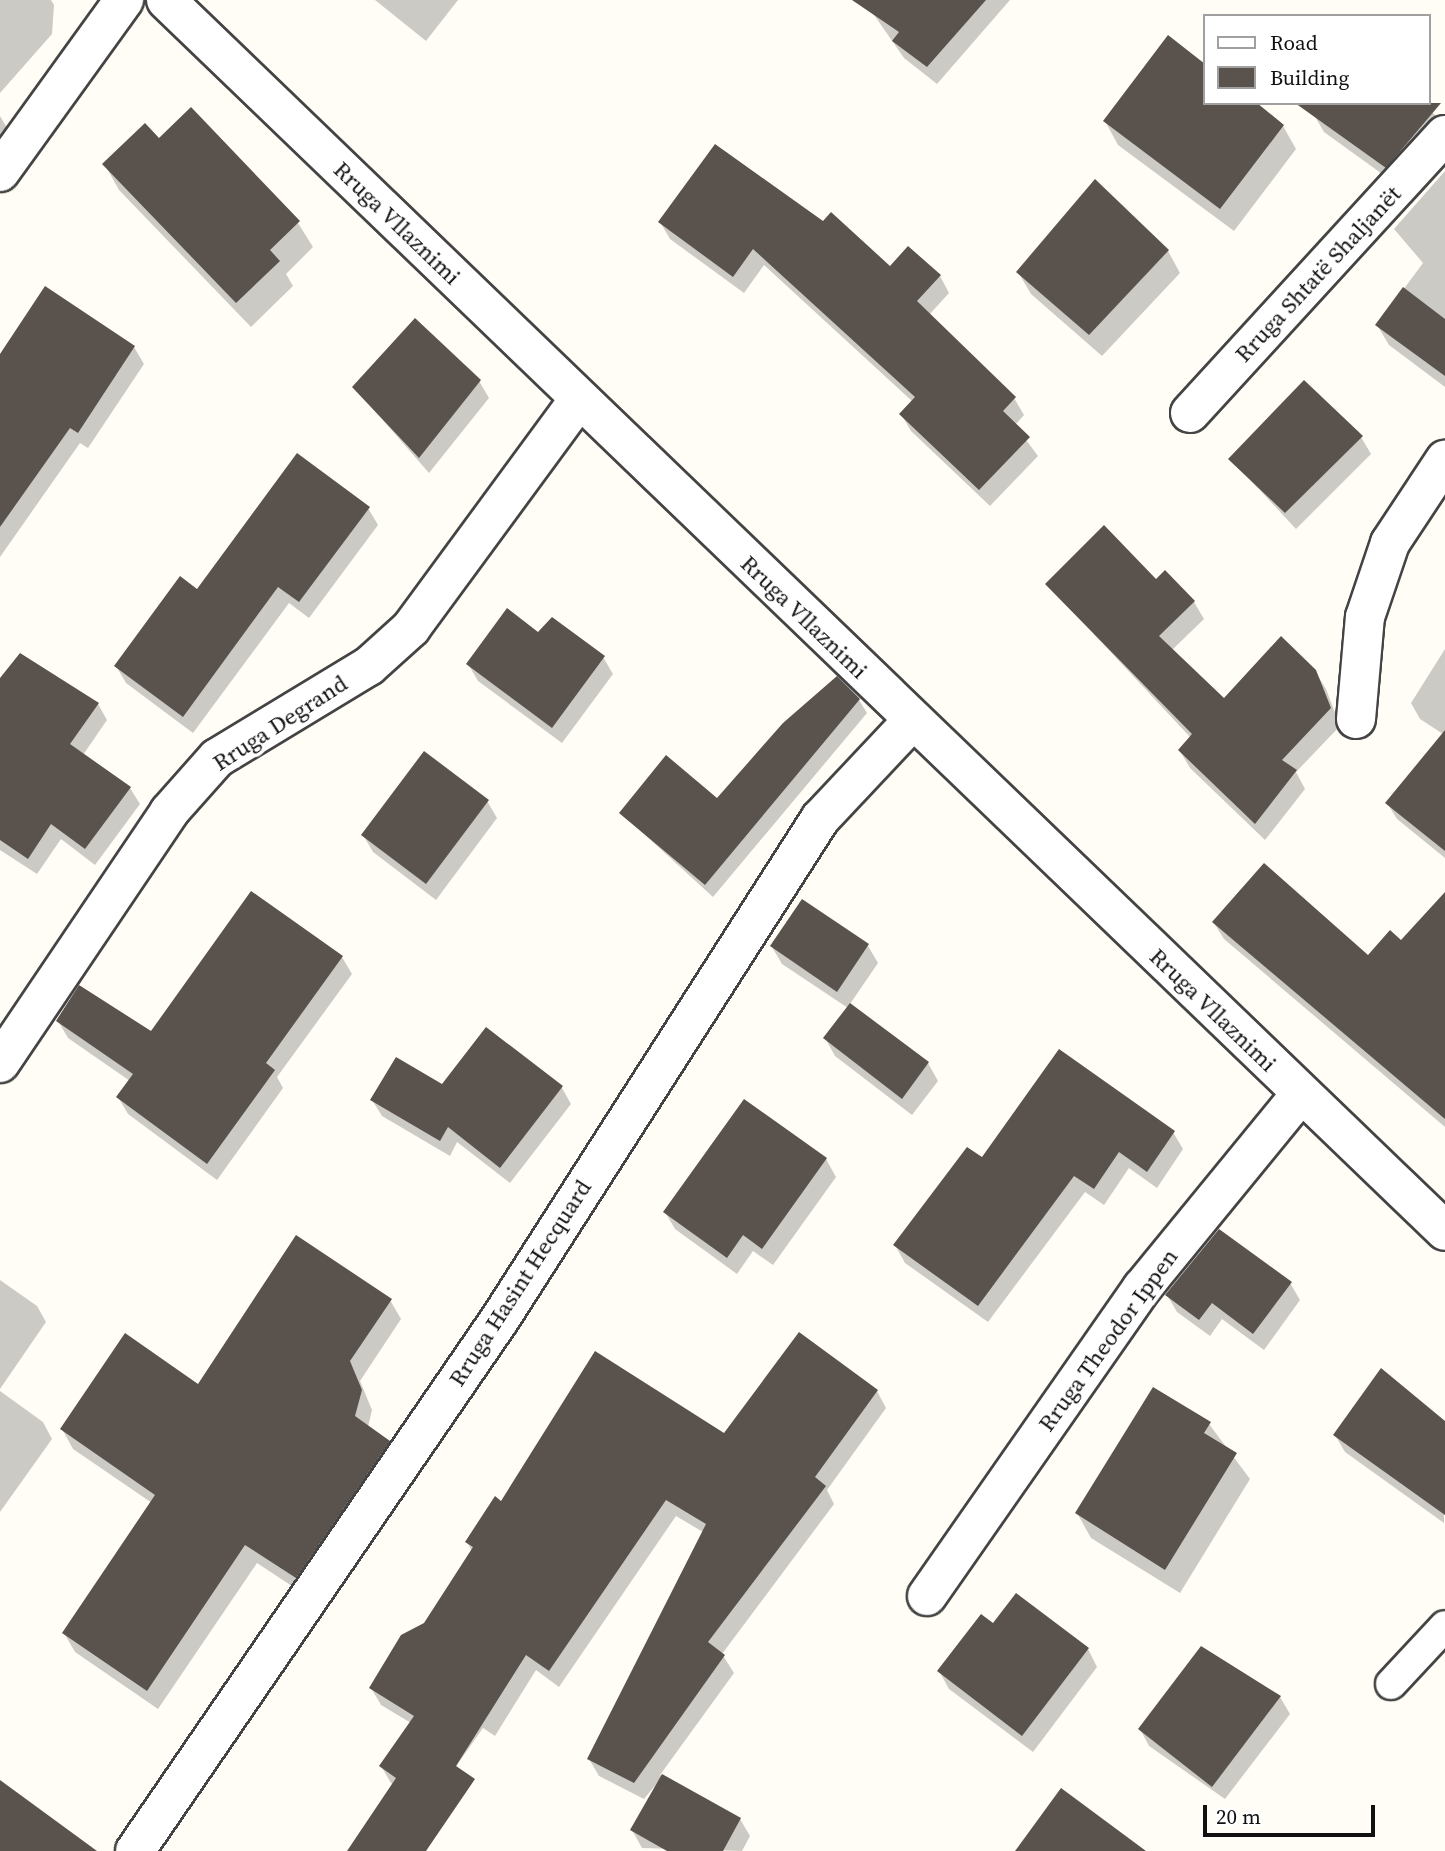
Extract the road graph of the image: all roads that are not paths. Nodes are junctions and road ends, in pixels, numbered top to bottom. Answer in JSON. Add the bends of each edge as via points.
{"nodes":[{"id":1,"x":124,"y":0,"type":"edge"},
{"id":2,"x":166,"y":0,"type":"edge"},
{"id":3,"x":1445,"y":135,"type":"edge"},
{"id":4,"x":0,"y":172,"type":"edge"},
{"id":5,"x":579,"y":399,"type":"junction"},
{"id":6,"x":1190,"y":413,"type":"dead end"},
{"id":7,"x":1445,"y":460,"type":"edge"},
{"id":8,"x":1356,"y":719,"type":"dead end"},
{"id":9,"x":912,"y":721,"type":"junction"},
{"id":10,"x":0,"y":1063,"type":"edge"},
{"id":11,"x":1301,"y":1094,"type":"junction"},
{"id":12,"x":1445,"y":1231,"type":"edge"},
{"id":13,"x":927,"y":1596,"type":"dead end"},
{"id":14,"x":1445,"y":1626,"type":"edge"},
{"id":15,"x":1391,"y":1684,"type":"dead end"},
{"id":16,"x":135,"y":1851,"type":"edge"}],
"edges":[{"from":1,"to":4,"type":"street"},
{"from":2,"to":5,"type":"street","name":"Rruga Vllaznimi"},
{"from":3,"to":6,"type":"street","name":"Rruga Shtatë Shaljanët"},
{"from":5,"to":9,"type":"street","name":"Rruga Vllaznimi"},
{"from":5,"to":10,"type":"street","name":"Rruga Degrand","via":[[411,628],[369,666],[218,758],[169,812]]},
{"from":7,"to":8,"type":"street","via":[[1390,544],[1366,617]]},
{"from":9,"to":11,"type":"street","name":"Rruga Vllaznimi"},
{"from":9,"to":16,"type":"street","name":"Rruga Hasint Hecquard","via":[[820,819],[500,1320]]},
{"from":11,"to":12,"type":"street","name":"Rruga Vllaznimi"},
{"from":11,"to":13,"type":"street","name":"Rruga Theodor Ippen","via":[[1142,1288]]},
{"from":14,"to":15,"type":"lane"}]}
